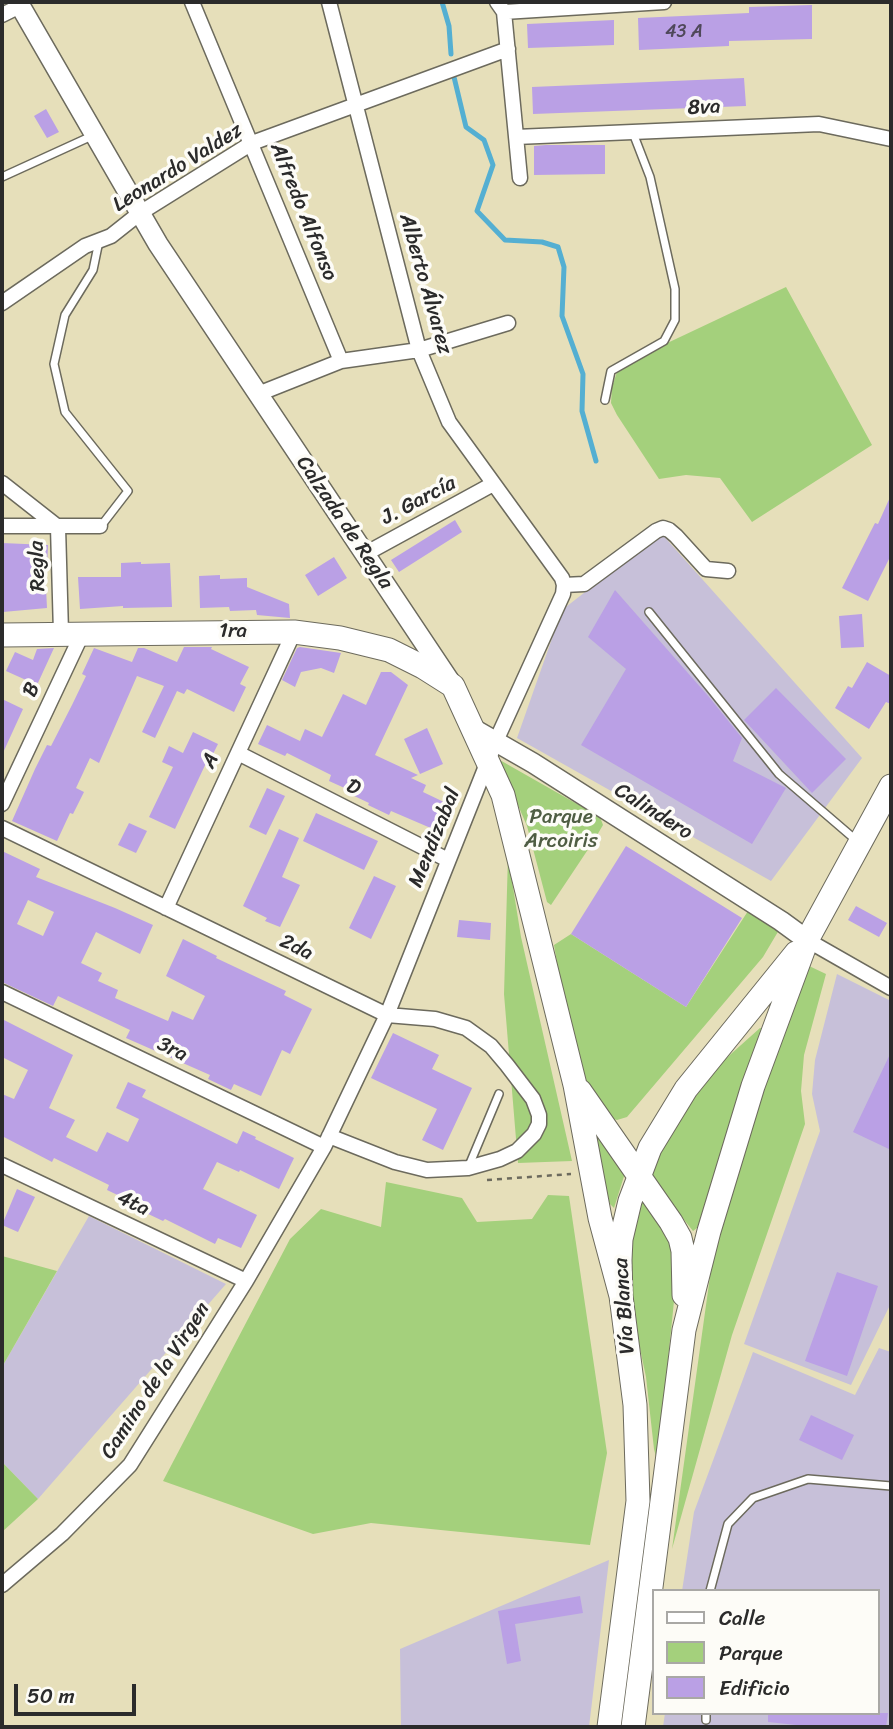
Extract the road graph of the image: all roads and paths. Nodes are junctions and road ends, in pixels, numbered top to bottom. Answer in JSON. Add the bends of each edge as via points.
{"nodes":[{"id":1,"x":192,"y":2,"type":"edge"},
{"id":2,"x":329,"y":2,"type":"edge"},
{"id":3,"x":664,"y":2,"type":"edge"},
{"id":4,"x":19,"y":4,"type":"edge"},
{"id":5,"x":501,"y":7,"type":"edge"},
{"id":6,"x":2,"y":15,"type":"edge"},
{"id":7,"x":508,"y":49,"type":"junction"},
{"id":8,"x":357,"y":106,"type":"junction"},
{"id":9,"x":632,"y":132,"type":"junction"},
{"id":10,"x":95,"y":134,"type":"junction"},
{"id":11,"x":516,"y":137,"type":"junction"},
{"id":12,"x":891,"y":139,"type":"edge"},
{"id":13,"x":252,"y":143,"type":"junction"},
{"id":14,"x":2,"y":177,"type":"edge"},
{"id":15,"x":520,"y":178,"type":"dead end"},
{"id":16,"x":140,"y":213,"type":"junction"},
{"id":17,"x":99,"y":240,"type":"junction"},
{"id":18,"x":2,"y":303,"type":"edge"},
{"id":19,"x":508,"y":323,"type":"dead end"},
{"id":20,"x":419,"y":350,"type":"junction"},
{"id":21,"x":341,"y":361,"type":"junction"},
{"id":22,"x":258,"y":394,"type":"junction"},
{"id":23,"x":605,"y":400,"type":"dead end"},
{"id":24,"x":2,"y":483,"type":"edge"},
{"id":25,"x":493,"y":484,"type":"junction"},
{"id":26,"x":2,"y":526,"type":"edge"},
{"id":27,"x":100,"y":526,"type":"joint"},
{"id":28,"x":58,"y":527,"type":"junction"},
{"id":29,"x":365,"y":554,"type":"junction"},
{"id":30,"x":728,"y":571,"type":"dead end"},
{"id":31,"x":564,"y":585,"type":"junction"},
{"id":32,"x":649,"y":612,"type":"dead end"},
{"id":33,"x":294,"y":632,"type":"junction"},
{"id":34,"x":72,"y":633,"type":"junction"},
{"id":35,"x":2,"y":635,"type":"edge"},
{"id":36,"x":453,"y":686,"type":"junction"},
{"id":37,"x":492,"y":751,"type":"junction"},
{"id":38,"x":238,"y":753,"type":"junction"},
{"id":39,"x":891,"y":786,"type":"edge"},
{"id":40,"x":2,"y":804,"type":"edge"},
{"id":41,"x":2,"y":828,"type":"edge"},
{"id":42,"x":862,"y":844,"type":"junction"},
{"id":43,"x":448,"y":860,"type":"junction"},
{"id":44,"x":166,"y":908,"type":"junction"},
{"id":45,"x":807,"y":940,"type":"junction"},
{"id":46,"x":891,"y":988,"type":"edge"},
{"id":47,"x":2,"y":992,"type":"edge"},
{"id":48,"x":387,"y":1015,"type":"junction"},
{"id":49,"x":575,"y":1085,"type":"junction"},
{"id":50,"x":499,"y":1094,"type":"dead end"},
{"id":51,"x":539,"y":1124,"type":"joint"},
{"id":52,"x":603,"y":1125,"type":"junction"},
{"id":53,"x":661,"y":1128,"type":"junction"},
{"id":54,"x":326,"y":1142,"type":"junction"},
{"id":55,"x":2,"y":1165,"type":"edge"},
{"id":56,"x":468,"y":1168,"type":"junction"},
{"id":57,"x":639,"y":1176,"type":"junction"},
{"id":58,"x":246,"y":1281,"type":"junction"},
{"id":59,"x":621,"y":1296,"type":"junction"},
{"id":60,"x":684,"y":1330,"type":"junction"},
{"id":61,"x":891,"y":1486,"type":"edge"},
{"id":62,"x":2,"y":1586,"type":"edge"},
{"id":63,"x":652,"y":1589,"type":"edge"},
{"id":64,"x":711,"y":1589,"type":"edge"},
{"id":65,"x":651,"y":1599,"type":"edge"},
{"id":66,"x":609,"y":1727,"type":"edge"},
{"id":67,"x":633,"y":1727,"type":"edge"}],
"edges":[{"from":1,"to":13,"type":"street","name":"Alfredo Alfonso"},
{"from":2,"to":8,"type":"street","name":"Alberto Álvarez"},
{"from":3,"to":5,"type":"street"},
{"from":4,"to":6,"type":"street"},
{"from":4,"to":10,"type":"main road","name":"Calzada de Regla"},
{"from":5,"to":7,"type":"street"},
{"from":7,"to":8,"type":"street","name":"Leonardo Valdez"},
{"from":7,"to":11,"type":"street"},
{"from":8,"to":13,"type":"street","name":"Leonardo Valdez"},
{"from":8,"to":20,"type":"street","name":"Alberto Álvarez"},
{"from":9,"to":11,"type":"street","name":"8va"},
{"from":9,"to":12,"type":"street","name":"8va","via":[[819,124]]},
{"from":9,"to":23,"type":"lane","via":[[650,177],[675,289],[675,320],[664,341],[611,371]]},
{"from":10,"to":14,"type":"lane"},
{"from":10,"to":16,"type":"main road","name":"Calzada de Regla"},
{"from":11,"to":15,"type":"street"},
{"from":13,"to":16,"type":"street","name":"Leonardo Valdez"},
{"from":13,"to":21,"type":"street","name":"Alfredo Alfonso"},
{"from":16,"to":17,"type":"street","name":"Leonardo Valdez"},
{"from":16,"to":22,"type":"main road","name":"Calzada de Regla"},
{"from":17,"to":18,"type":"street","name":"Leonardo Valdez"},
{"from":17,"to":27,"type":"lane","via":[[93,270],[65,315],[54,364],[65,412],[128,491]]},
{"from":19,"to":20,"type":"street"},
{"from":20,"to":21,"type":"street"},
{"from":20,"to":25,"type":"street","name":"Alberto Álvarez","via":[[449,422]]},
{"from":21,"to":22,"type":"street"},
{"from":22,"to":29,"type":"main road","name":"Calzada de Regla"},
{"from":24,"to":28,"type":"street","name":"Regla"},
{"from":25,"to":29,"type":"street","name":"J. García"},
{"from":25,"to":31,"type":"street","name":"Alberto Álvarez"},
{"from":26,"to":28,"type":"street"},
{"from":27,"to":28,"type":"street"},
{"from":28,"to":34,"type":"street","name":"Regla"},
{"from":29,"to":36,"type":"main road","name":"Calzada de Regla"},
{"from":30,"to":31,"type":"street","via":[[706,569],[663,528],[584,584]]},
{"from":31,"to":37,"type":"street","name":"Mendizabal"},
{"from":32,"to":42,"type":"lane","via":[[786,782]]},
{"from":33,"to":34,"type":"main road","name":"1ra"},
{"from":33,"to":36,"type":"main road","name":"1ra","via":[[389,650]]},
{"from":33,"to":38,"type":"street","name":"A"},
{"from":34,"to":35,"type":"main road","name":"1ra"},
{"from":34,"to":40,"type":"street","name":"B"},
{"from":36,"to":37,"type":"main road","name":"Calzada de Regla","via":[[472,728]]},
{"from":37,"to":43,"type":"street","name":"Mendizabal"},
{"from":37,"to":45,"type":"main road","name":"Calindero"},
{"from":37,"to":49,"type":"main road","name":"Calzada de Regla"},
{"from":38,"to":43,"type":"street","name":"D"},
{"from":38,"to":44,"type":"street","name":"A"},
{"from":39,"to":42,"type":"main road","name":"Vía Blanca"},
{"from":41,"to":44,"type":"street","name":"2da"},
{"from":42,"to":45,"type":"main road","name":"Vía Blanca"},
{"from":43,"to":48,"type":"street","name":"Mendizabal"},
{"from":44,"to":48,"type":"street","name":"2da"},
{"from":45,"to":46,"type":"street"},
{"from":45,"to":53,"type":"main road","name":"Vía Blanca","via":[[686,1089]]},
{"from":45,"to":60,"type":"main road","name":"Vía Blanca","via":[[753,1086]]},
{"from":47,"to":54,"type":"street","name":"3ra"},
{"from":48,"to":51,"type":"street","name":"2da","via":[[435,1019],[466,1028],[491,1046],[533,1099]]},
{"from":48,"to":54,"type":"street","name":"Mendizabal"},
{"from":49,"to":52,"type":"main road"},
{"from":49,"to":59,"type":"main road","name":"Calzada de Regla","via":[[600,1218]]},
{"from":50,"to":56,"type":"lane"},
{"from":51,"to":56,"type":"street","name":"3ra","via":[[517,1151]]},
{"from":52,"to":53,"type":"main road","via":[[632,1138]]},
{"from":52,"to":57,"type":"main road"},
{"from":53,"to":57,"type":"main road","name":"Vía Blanca"},
{"from":54,"to":56,"type":"street","name":"3ra","via":[[427,1170]]},
{"from":54,"to":58,"type":"street","name":"Mendizabal"},
{"from":55,"to":58,"type":"street","name":"4ta"},
{"from":57,"to":59,"type":"main road","name":"Vía Blanca","via":[[621,1239]]},
{"from":57,"to":60,"type":"main road","via":[[680,1238]]},
{"from":58,"to":62,"type":"street","name":"Camino de la Virgen","via":[[130,1465]]},
{"from":59,"to":66,"type":"main road","name":"Vía Blanca","via":[[635,1405],[638,1501]]},
{"from":60,"to":63,"type":"main road","name":"Vía Blanca"},
{"from":61,"to":64,"type":"lane","via":[[808,1479],[753,1499],[728,1524]]},
{"from":65,"to":67,"type":"main road","name":"Vía Blanca"}]}
